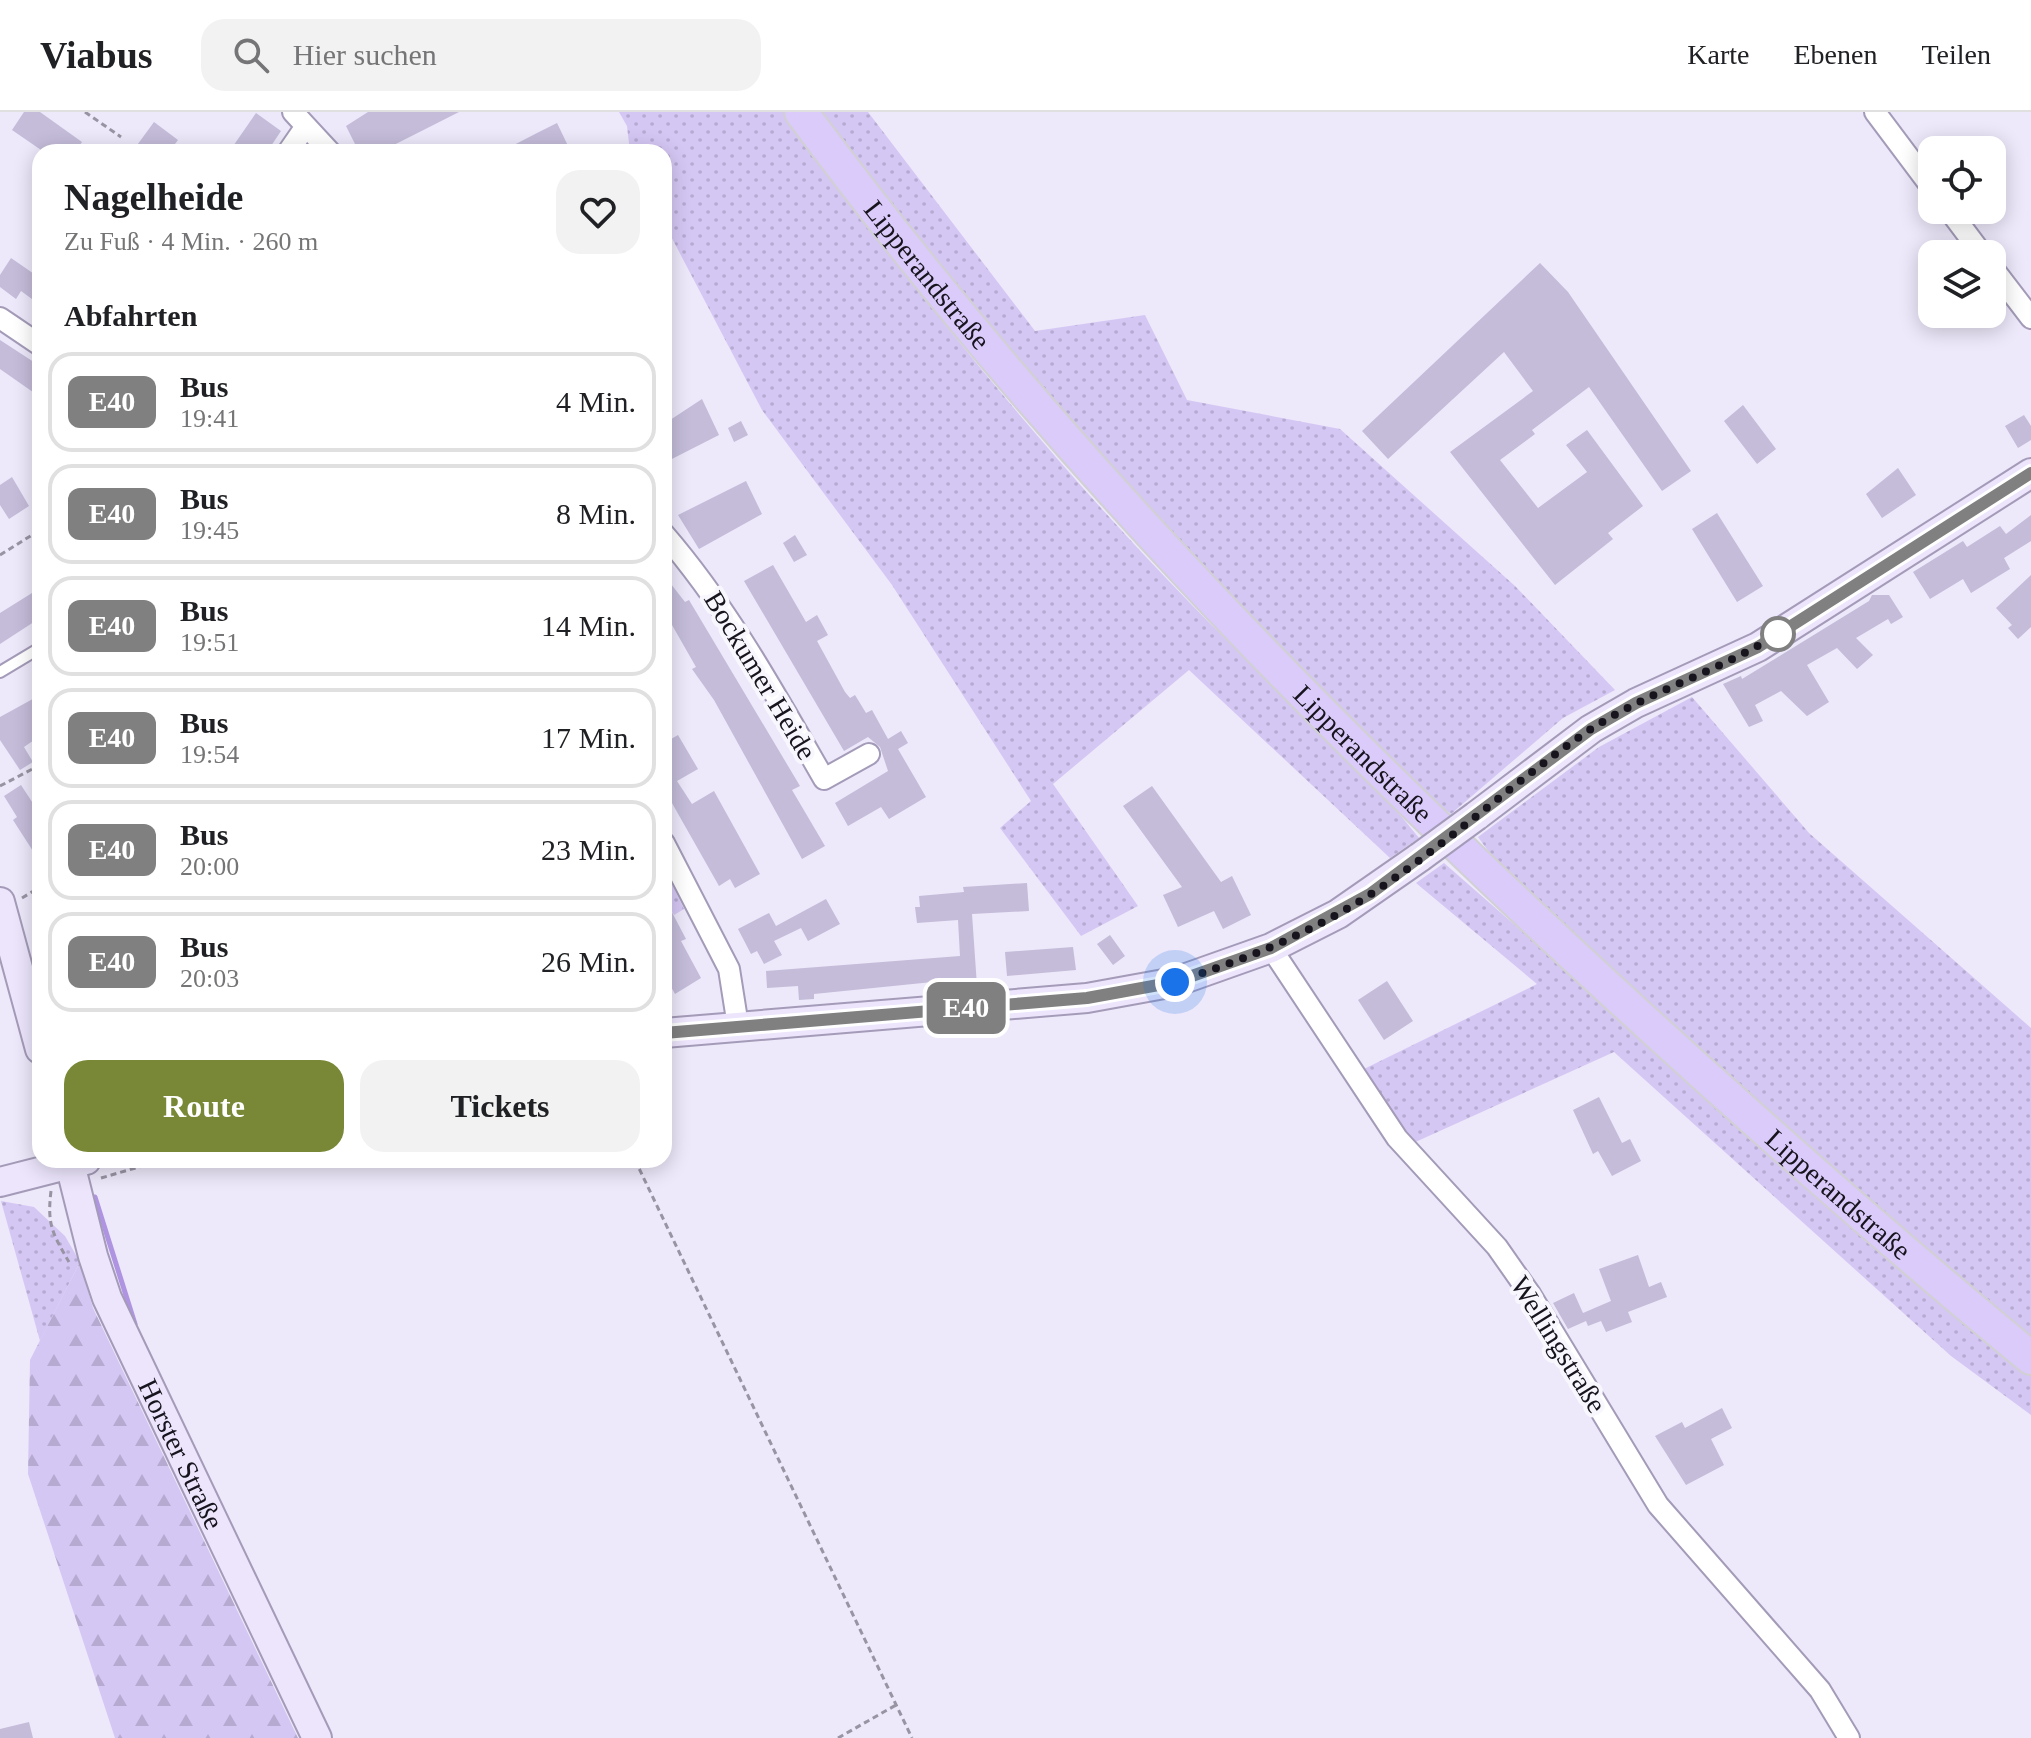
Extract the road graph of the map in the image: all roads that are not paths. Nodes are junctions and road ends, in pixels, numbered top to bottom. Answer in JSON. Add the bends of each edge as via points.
{"nodes":[{"id":1,"x":801,"y":112,"type":"edge"},
{"id":2,"x":1875,"y":112,"type":"edge"},
{"id":3,"x":300,"y":119,"type":"edge"},
{"id":4,"x":291,"y":144,"type":"edge"},
{"id":5,"x":323,"y":144,"type":"edge"},
{"id":6,"x":1918,"y":169,"type":"edge"},
{"id":7,"x":2006,"y":285,"type":"edge"},
{"id":8,"x":0,"y":318,"type":"edge"},
{"id":9,"x":2031,"y":318,"type":"edge"},
{"id":10,"x":32,"y":340,"type":"edge"},
{"id":11,"x":2031,"y":473,"type":"edge"},
{"id":12,"x":672,"y":543,"type":"edge"},
{"id":13,"x":32,"y":653,"type":"edge"},
{"id":14,"x":0,"y":672,"type":"edge"},
{"id":15,"x":869,"y":754,"type":"dead end"},
{"id":16,"x":672,"y":859,"type":"edge"},
{"id":17,"x":0,"y":902,"type":"edge"},
{"id":18,"x":1271,"y":948,"type":"junction"},
{"id":19,"x":32,"y":1020,"type":"edge"},
{"id":20,"x":738,"y":1026,"type":"junction"},
{"id":21,"x":672,"y":1032,"type":"edge"},
{"id":22,"x":70,"y":1168,"type":"edge"},
{"id":23,"x":75,"y":1168,"type":"edge"},
{"id":24,"x":0,"y":1182,"type":"edge"},
{"id":25,"x":2031,"y":1358,"type":"edge"},
{"id":26,"x":317,"y":1738,"type":"edge"},
{"id":27,"x":1849,"y":1738,"type":"edge"}],
"edges":[{"from":1,"to":25,"type":"main road","name":"Lipperandstraße","via":[[888,230],[1002,369],[1235,626],[1421,814],[1557,940],[1813,1173]]},
{"from":2,"to":6,"type":"street"},
{"from":3,"to":4,"type":"street"},
{"from":3,"to":5,"type":"street"},
{"from":7,"to":9,"type":"street"},
{"from":8,"to":10,"type":"street"},
{"from":11,"to":18,"type":"street","bridge":true,"via":[[1758,647],[1591,729],[1338,914]]},
{"from":12,"to":15,"type":"street","name":"Bockumer Heide","via":[[748,647],[824,779]]},
{"from":13,"to":14,"type":"lane"},
{"from":16,"to":20,"type":"street","via":[[729,969]]},
{"from":17,"to":19,"type":"street"},
{"from":18,"to":20,"type":"street","via":[[1175,982],[1087,998]]},
{"from":18,"to":27,"type":"street","name":"Wellingstraße","via":[[1397,1138],[1497,1247],[1530,1294],[1658,1505],[1820,1690]]},
{"from":20,"to":21,"type":"street"},
{"from":22,"to":24,"type":"street"},
{"from":23,"to":26,"type":"street","name":"Horster Straße","via":[[107,1298]]}]}
